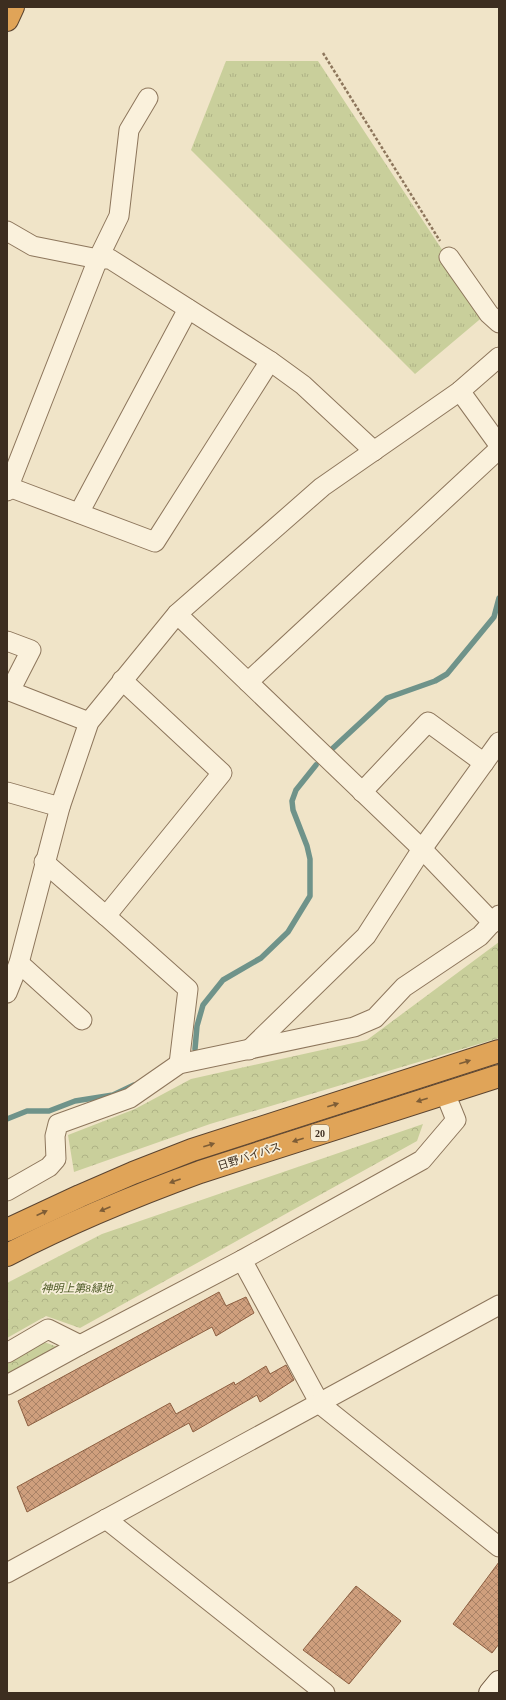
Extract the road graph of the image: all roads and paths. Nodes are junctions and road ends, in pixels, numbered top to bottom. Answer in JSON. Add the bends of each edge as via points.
{"nodes":[{"id":1,"x":12,"y":7,"type":"edge"},
{"id":2,"x":7,"y":20,"type":"edge"},
{"id":3,"x":323,"y":53,"type":"dead end"},
{"id":4,"x":148,"y":98,"type":"dead end"},
{"id":5,"x":7,"y":230,"type":"edge"},
{"id":6,"x":450,"y":257,"type":"joint"},
{"id":7,"x":98,"y":259,"type":"junction"},
{"id":8,"x":188,"y":309,"type":"junction"},
{"id":9,"x":499,"y":323,"type":"edge"},
{"id":10,"x":499,"y":357,"type":"edge"},
{"id":11,"x":270,"y":361,"type":"junction"},
{"id":12,"x":460,"y":391,"type":"junction"},
{"id":13,"x":499,"y":445,"type":"edge"},
{"id":14,"x":499,"y":449,"type":"edge"},
{"id":15,"x":374,"y":451,"type":"junction"},
{"id":16,"x":8,"y":489,"type":"edge"},
{"id":17,"x":78,"y":513,"type":"junction"},
{"id":18,"x":177,"y":614,"type":"junction"},
{"id":19,"x":7,"y":641,"type":"edge"},
{"id":20,"x":122,"y":680,"type":"junction"},
{"id":21,"x":248,"y":682,"type":"junction"},
{"id":22,"x":8,"y":691,"type":"edge"},
{"id":23,"x":89,"y":722,"type":"junction"},
{"id":24,"x":499,"y":742,"type":"edge"},
{"id":25,"x":484,"y":763,"type":"junction"},
{"id":26,"x":7,"y":792,"type":"edge"},
{"id":27,"x":362,"y":792,"type":"junction"},
{"id":28,"x":60,"y":807,"type":"junction"},
{"id":29,"x":422,"y":849,"type":"junction"},
{"id":30,"x":44,"y":862,"type":"junction"},
{"id":31,"x":106,"y":916,"type":"junction"},
{"id":32,"x":496,"y":919,"type":"edge"},
{"id":33,"x":19,"y":963,"type":"junction"},
{"id":34,"x":7,"y":993,"type":"edge"},
{"id":35,"x":82,"y":1020,"type":"dead end"},
{"id":36,"x":250,"y":1050,"type":"junction"},
{"id":37,"x":499,"y":1052,"type":"edge"},
{"id":38,"x":179,"y":1064,"type":"junction"},
{"id":39,"x":499,"y":1076,"type":"edge"},
{"id":40,"x":445,"y":1092,"type":"junction"},
{"id":41,"x":7,"y":1191,"type":"edge"},
{"id":42,"x":7,"y":1230,"type":"edge"},
{"id":43,"x":7,"y":1255,"type":"edge"},
{"id":44,"x":242,"y":1260,"type":"junction"},
{"id":45,"x":499,"y":1305,"type":"edge"},
{"id":46,"x":80,"y":1345,"type":"junction"},
{"id":47,"x":7,"y":1353,"type":"edge"},
{"id":48,"x":7,"y":1385,"type":"edge"},
{"id":49,"x":320,"y":1404,"type":"junction"},
{"id":50,"x":106,"y":1519,"type":"junction"},
{"id":51,"x":499,"y":1547,"type":"edge"},
{"id":52,"x":7,"y":1573,"type":"edge"},
{"id":53,"x":499,"y":1682,"type":"edge"},
{"id":54,"x":325,"y":1693,"type":"edge"},
{"id":55,"x":490,"y":1693,"type":"edge"}],
"edges":[{"from":1,"to":2,"type":"highway"},
{"from":3,"to":6,"type":"path"},
{"from":4,"to":7,"type":"street","via":[[129,130],[119,216]]},
{"from":5,"to":7,"type":"street","via":[[33,246]]},
{"from":6,"to":9,"type":"street","via":[[489,314]]},
{"from":7,"to":8,"type":"street","via":[[110,259]]},
{"from":7,"to":16,"type":"street"},
{"from":8,"to":11,"type":"street"},
{"from":8,"to":17,"type":"street"},
{"from":10,"to":12,"type":"street"},
{"from":11,"to":15,"type":"street","via":[[303,385]]},
{"from":11,"to":17,"type":"street","via":[[155,542]]},
{"from":12,"to":13,"type":"street"},
{"from":12,"to":15,"type":"street"},
{"from":14,"to":21,"type":"street"},
{"from":15,"to":18,"type":"street","via":[[322,487]]},
{"from":16,"to":17,"type":"street"},
{"from":18,"to":20,"type":"street"},
{"from":18,"to":21,"type":"street"},
{"from":19,"to":22,"type":"street","via":[[31,650]]},
{"from":20,"to":23,"type":"street"},
{"from":20,"to":31,"type":"street","via":[[222,773]]},
{"from":21,"to":27,"type":"street"},
{"from":22,"to":23,"type":"street"},
{"from":23,"to":28,"type":"street"},
{"from":24,"to":25,"type":"street"},
{"from":25,"to":27,"type":"street","via":[[428,722]]},
{"from":25,"to":29,"type":"street"},
{"from":26,"to":28,"type":"street"},
{"from":27,"to":29,"type":"street"},
{"from":28,"to":30,"type":"street"},
{"from":29,"to":32,"type":"street"},
{"from":29,"to":36,"type":"street","via":[[366,936]]},
{"from":30,"to":31,"type":"street"},
{"from":30,"to":33,"type":"street"},
{"from":31,"to":38,"type":"street","via":[[188,989]]},
{"from":32,"to":36,"type":"street","via":[[480,936],[404,987],[375,1018],[354,1027]]},
{"from":33,"to":34,"type":"street"},
{"from":33,"to":35,"type":"street"},
{"from":36,"to":38,"type":"street"},
{"from":42,"to":37,"type":"highway","name":"日野バイパス","number":"20","one_way":true,"via":[[133,1173],[192,1150]]},
{"from":38,"to":41,"type":"street","via":[[130,1098],[58,1124],[55,1136],[56,1159],[49,1166]]},
{"from":39,"to":40,"type":"highway","name":"日野バイパス","number":"20"},
{"from":40,"to":43,"type":"highway","name":"日野バイパス","number":"20","one_way":true,"via":[[200,1172],[63,1227]]},
{"from":40,"to":44,"type":"street","via":[[456,1120],[422,1160]]},
{"from":44,"to":46,"type":"street"},
{"from":44,"to":49,"type":"street"},
{"from":45,"to":49,"type":"street"},
{"from":46,"to":47,"type":"street","via":[[48,1329]]},
{"from":46,"to":48,"type":"street"},
{"from":49,"to":50,"type":"street"},
{"from":49,"to":51,"type":"street"},
{"from":50,"to":52,"type":"street"},
{"from":50,"to":54,"type":"street"},
{"from":53,"to":55,"type":"street"}]}
